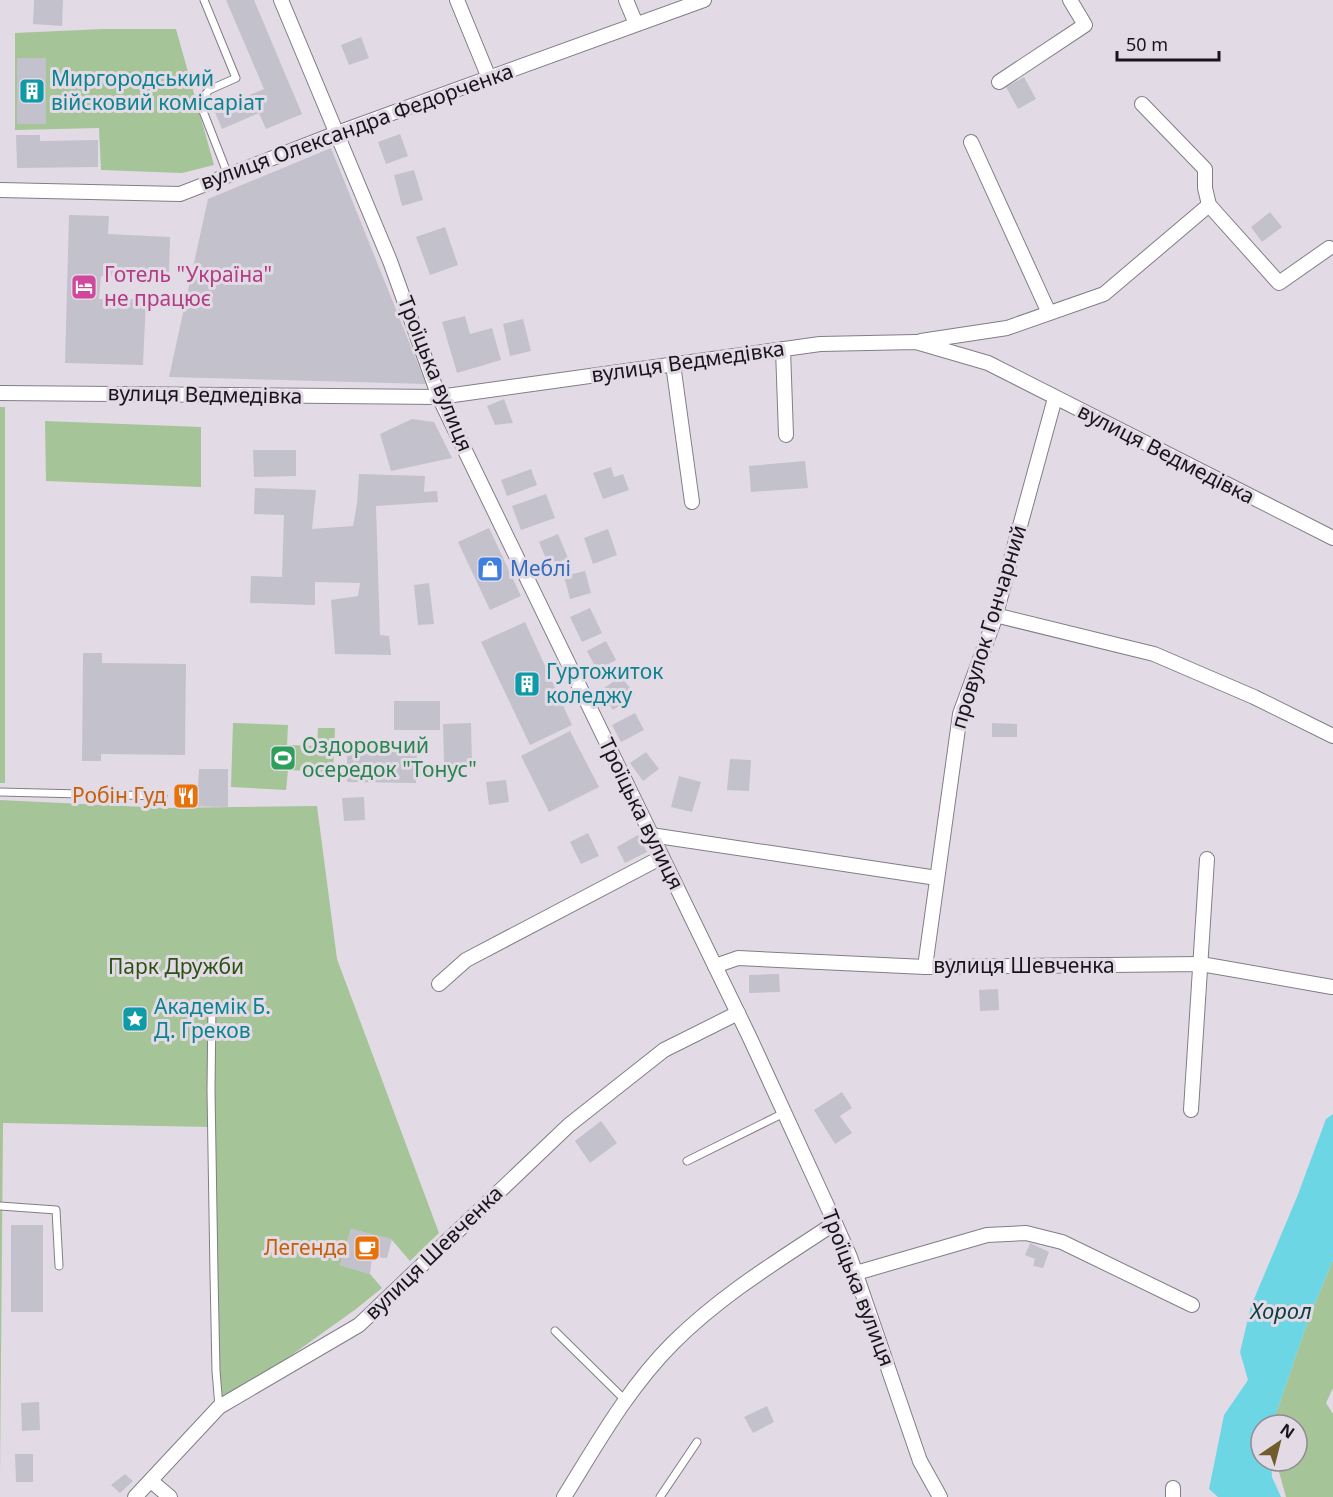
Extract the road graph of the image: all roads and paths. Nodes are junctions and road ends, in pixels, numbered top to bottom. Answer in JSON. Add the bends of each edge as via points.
{"nodes":[{"id":1,"x":204,"y":0,"type":"edge"},
{"id":2,"x":281,"y":0,"type":"edge"},
{"id":3,"x":457,"y":0,"type":"edge"},
{"id":4,"x":626,"y":0,"type":"edge"},
{"id":5,"x":704,"y":0,"type":"edge"},
{"id":6,"x":1070,"y":0,"type":"edge"},
{"id":7,"x":636,"y":24,"type":"junction"},
{"id":8,"x":489,"y":78,"type":"junction"},
{"id":9,"x":999,"y":82,"type":"dead end"},
{"id":10,"x":1142,"y":104,"type":"dead end"},
{"id":11,"x":337,"y":133,"type":"junction"},
{"id":12,"x":971,"y":142,"type":"dead end"},
{"id":13,"x":228,"y":175,"type":"junction"},
{"id":14,"x":0,"y":190,"type":"edge"},
{"id":15,"x":1209,"y":205,"type":"junction"},
{"id":16,"x":1329,"y":248,"type":"dead end"},
{"id":17,"x":1049,"y":314,"type":"junction"},
{"id":18,"x":916,"y":342,"type":"junction"},
{"id":19,"x":783,"y":349,"type":"junction"},
{"id":20,"x":672,"y":364,"type":"junction"},
{"id":21,"x":0,"y":393,"type":"edge"},
{"id":22,"x":439,"y":397,"type":"junction"},
{"id":23,"x":1055,"y":398,"type":"junction"},
{"id":24,"x":786,"y":435,"type":"dead end"},
{"id":25,"x":692,"y":502,"type":"dead end"},
{"id":26,"x":1333,"y":538,"type":"edge"},
{"id":27,"x":995,"y":615,"type":"junction"},
{"id":28,"x":1333,"y":736,"type":"edge"},
{"id":29,"x":0,"y":792,"type":"edge"},
{"id":30,"x":163,"y":795,"type":"dead end"},
{"id":31,"x":651,"y":835,"type":"junction"},
{"id":32,"x":662,"y":857,"type":"junction"},
{"id":33,"x":1207,"y":860,"type":"dead end"},
{"id":34,"x":937,"y":878,"type":"junction"},
{"id":35,"x":1201,"y":964,"type":"junction"},
{"id":36,"x":715,"y":966,"type":"junction"},
{"id":37,"x":925,"y":967,"type":"junction"},
{"id":38,"x":439,"y":984,"type":"dead end"},
{"id":39,"x":1332,"y":987,"type":"edge"},
{"id":40,"x":212,"y":1006,"type":"dead end"},
{"id":41,"x":738,"y":1013,"type":"junction"},
{"id":42,"x":1191,"y":1110,"type":"dead end"},
{"id":43,"x":784,"y":1113,"type":"junction"},
{"id":44,"x":687,"y":1161,"type":"dead end"},
{"id":45,"x":0,"y":1206,"type":"edge"},
{"id":46,"x":835,"y":1223,"type":"junction"},
{"id":47,"x":59,"y":1266,"type":"dead end"},
{"id":48,"x":856,"y":1273,"type":"junction"},
{"id":49,"x":1192,"y":1305,"type":"dead end"},
{"id":50,"x":555,"y":1331,"type":"dead end"},
{"id":51,"x":625,"y":1400,"type":"junction"},
{"id":52,"x":219,"y":1407,"type":"junction"},
{"id":53,"x":697,"y":1442,"type":"dead end"},
{"id":54,"x":151,"y":1481,"type":"junction"},
{"id":55,"x":135,"y":1497,"type":"edge"},
{"id":56,"x":170,"y":1497,"type":"edge"},
{"id":57,"x":564,"y":1497,"type":"edge"},
{"id":58,"x":660,"y":1497,"type":"edge"},
{"id":59,"x":940,"y":1497,"type":"edge"}],
"edges":[{"from":1,"to":13,"type":"lane","via":[[236,78],[204,96],[203,111]]},
{"from":2,"to":11,"type":"street","name":"Троїцька вулиця"},
{"from":3,"to":8,"type":"street"},
{"from":4,"to":7,"type":"street"},
{"from":5,"to":7,"type":"street","name":"вулиця Олександра Федорченка"},
{"from":6,"to":9,"type":"street","via":[[1085,25]]},
{"from":7,"to":8,"type":"street","name":"вулиця Олександра Федорченка"},
{"from":8,"to":11,"type":"street","name":"вулиця Олександра Федорченка"},
{"from":10,"to":15,"type":"street","via":[[1205,169]]},
{"from":11,"to":13,"type":"street","name":"вулиця Олександра Федорченка"},
{"from":11,"to":22,"type":"street","name":"Троїцька вулиця","via":[[390,261]]},
{"from":12,"to":17,"type":"street"},
{"from":13,"to":14,"type":"street","name":"вулиця Олександра Федорченка","via":[[180,194]]},
{"from":15,"to":16,"type":"street","via":[[1278,283]]},
{"from":15,"to":17,"type":"street","via":[[1104,294]]},
{"from":17,"to":18,"type":"street","via":[[1007,328]]},
{"from":18,"to":19,"type":"street","name":"вулиця Ведмедівка","via":[[820,344]]},
{"from":18,"to":23,"type":"street","name":"вулиця Ведмедівка","via":[[988,363]]},
{"from":19,"to":20,"type":"street","name":"вулиця Ведмедівка"},
{"from":19,"to":24,"type":"street"},
{"from":20,"to":22,"type":"street","name":"вулиця Ведмедівка"},
{"from":20,"to":25,"type":"street"},
{"from":21,"to":22,"type":"street","name":"вулиця Ведмедівка"},
{"from":22,"to":31,"type":"street","name":"Троїцька вулиця"},
{"from":23,"to":26,"type":"street","name":"вулиця Ведмедівка"},
{"from":23,"to":27,"type":"street","name":"провулок Гончарний"},
{"from":27,"to":28,"type":"street","via":[[1154,654]]},
{"from":27,"to":34,"type":"street","name":"провулок Гончарний","via":[[960,714]]},
{"from":29,"to":30,"type":"lane"},
{"from":31,"to":32,"type":"street","name":"Троїцька вулиця"},
{"from":31,"to":34,"type":"street"},
{"from":32,"to":36,"type":"street","name":"Троїцька вулиця"},
{"from":32,"to":38,"type":"street","via":[[466,960]]},
{"from":33,"to":35,"type":"street"},
{"from":34,"to":37,"type":"street","name":"провулок Гончарний"},
{"from":35,"to":37,"type":"street","name":"вулиця Шевченка"},
{"from":35,"to":39,"type":"street","name":"вулиця Шевченка"},
{"from":35,"to":42,"type":"street"},
{"from":36,"to":37,"type":"street","name":"вулиця Шевченка","via":[[738,958]]},
{"from":36,"to":41,"type":"street","name":"Троїцька вулиця"},
{"from":40,"to":52,"type":"lane"},
{"from":41,"to":43,"type":"street","name":"Троїцька вулиця"},
{"from":41,"to":52,"type":"street","name":"вулиця Шевченка","via":[[664,1050],[569,1125],[359,1324]]},
{"from":43,"to":44,"type":"lane"},
{"from":43,"to":46,"type":"street","name":"Троїцька вулиця"},
{"from":45,"to":47,"type":"lane","via":[[56,1210]]},
{"from":46,"to":48,"type":"street","name":"Троїцька вулиця"},
{"from":46,"to":51,"type":"street","via":[[743,1283],[672,1344]]},
{"from":48,"to":49,"type":"street","via":[[987,1235],[1026,1233],[1062,1242]]},
{"from":48,"to":59,"type":"street","name":"Троїцька вулиця","via":[[920,1461]]},
{"from":50,"to":51,"type":"lane"},
{"from":51,"to":57,"type":"street"},
{"from":52,"to":54,"type":"street","name":"вулиця Шевченка"},
{"from":53,"to":58,"type":"lane"},
{"from":54,"to":55,"type":"street","name":"вулиця Шевченка"},
{"from":54,"to":56,"type":"street"}]}
